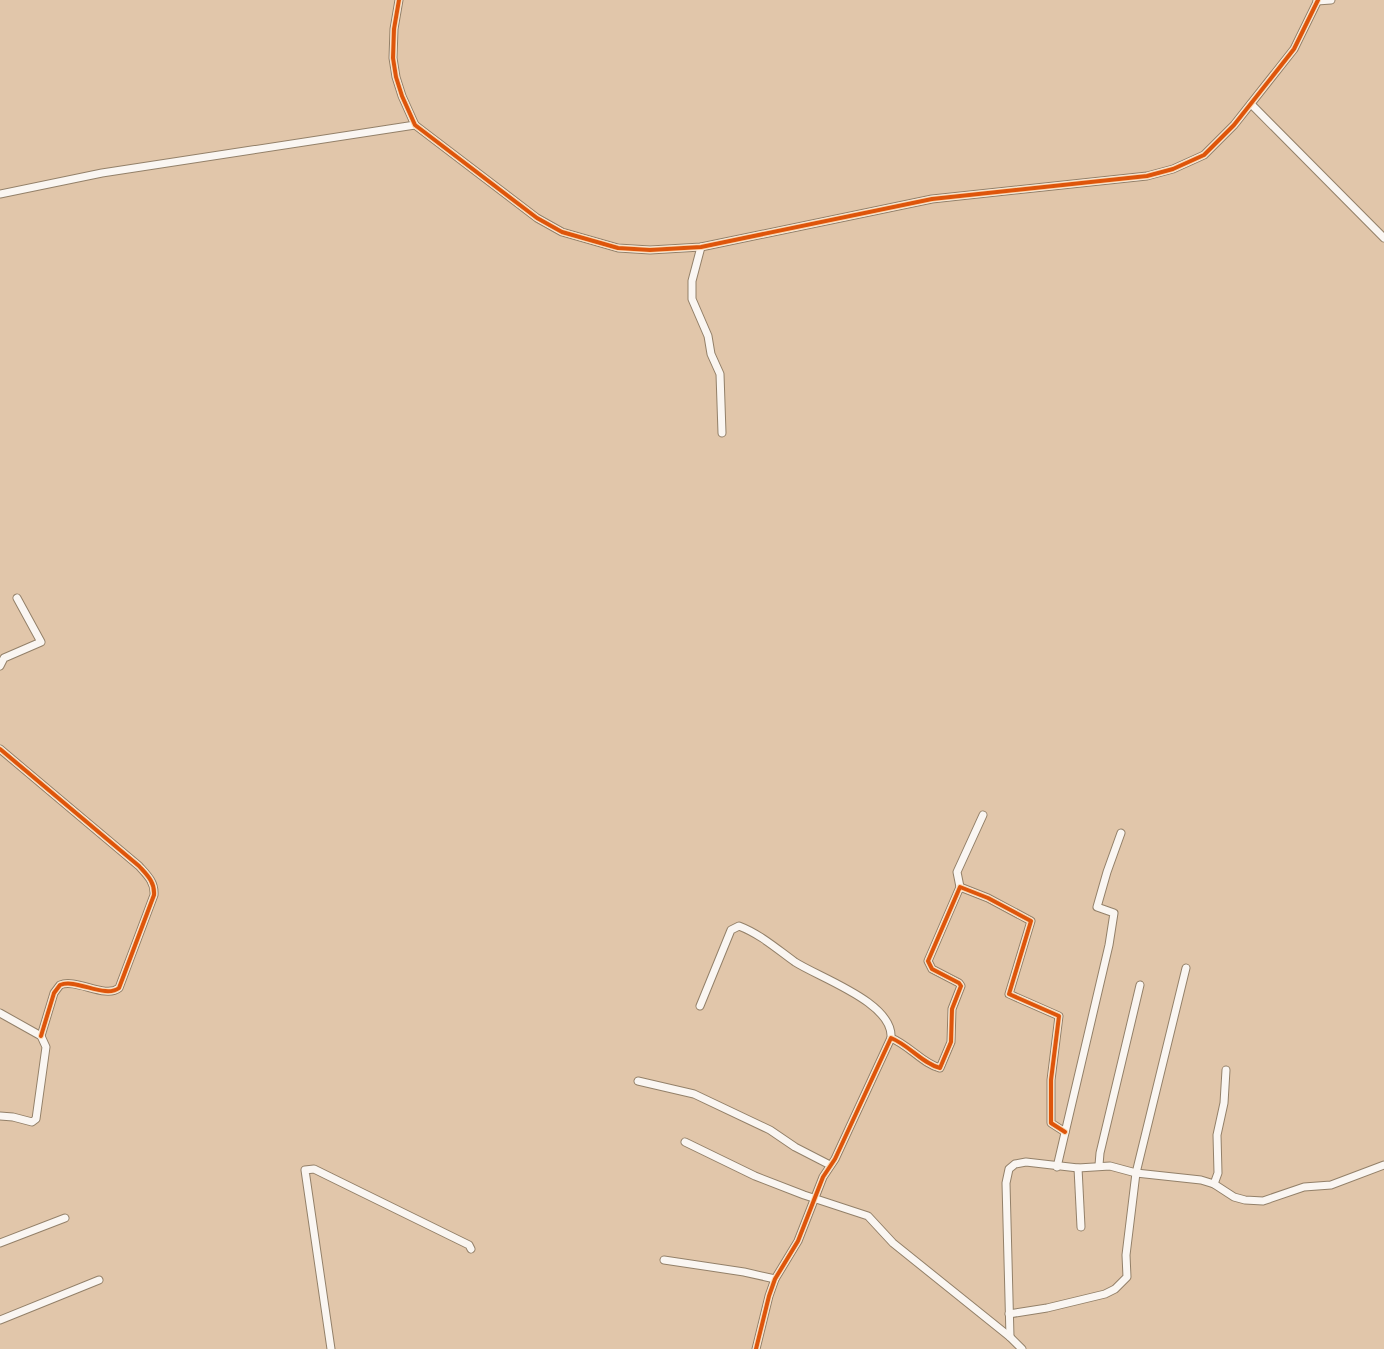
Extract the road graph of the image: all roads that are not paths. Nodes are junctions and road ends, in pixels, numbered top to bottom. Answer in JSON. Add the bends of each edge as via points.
{"nodes":[{"id":1,"x":400,"y":0,"type":"edge"},
{"id":2,"x":1331,"y":0,"type":"edge"},
{"id":3,"x":1318,"y":1,"type":"edge"},
{"id":4,"x":1251,"y":104,"type":"junction"},
{"id":5,"x":414,"y":126,"type":"junction"},
{"id":6,"x":0,"y":194,"type":"edge"},
{"id":7,"x":1384,"y":238,"type":"edge"},
{"id":8,"x":701,"y":248,"type":"junction"},
{"id":9,"x":722,"y":433,"type":"dead end"},
{"id":10,"x":17,"y":598,"type":"dead end"},
{"id":11,"x":0,"y":666,"type":"edge"},
{"id":12,"x":0,"y":749,"type":"edge"},
{"id":13,"x":983,"y":815,"type":"dead end"},
{"id":14,"x":1121,"y":833,"type":"dead end"},
{"id":15,"x":960,"y":887,"type":"junction"},
{"id":16,"x":1186,"y":968,"type":"dead end"},
{"id":17,"x":1140,"y":985,"type":"dead end"},
{"id":18,"x":700,"y":1006,"type":"dead end"},
{"id":19,"x":0,"y":1013,"type":"edge"},
{"id":20,"x":42,"y":1036,"type":"junction"},
{"id":21,"x":891,"y":1038,"type":"junction"},
{"id":22,"x":1226,"y":1070,"type":"dead end"},
{"id":23,"x":638,"y":1081,"type":"dead end"},
{"id":24,"x":0,"y":1116,"type":"edge"},
{"id":25,"x":1065,"y":1132,"type":"junction"},
{"id":26,"x":685,"y":1142,"type":"dead end"},
{"id":27,"x":830,"y":1165,"type":"junction"},
{"id":28,"x":1384,"y":1165,"type":"edge"},
{"id":29,"x":1057,"y":1166,"type":"junction"},
{"id":30,"x":1099,"y":1166,"type":"junction"},
{"id":31,"x":1078,"y":1168,"type":"junction"},
{"id":32,"x":1136,"y":1173,"type":"junction"},
{"id":33,"x":1214,"y":1184,"type":"junction"},
{"id":34,"x":816,"y":1198,"type":"junction"},
{"id":35,"x":65,"y":1218,"type":"dead end"},
{"id":36,"x":1081,"y":1227,"type":"dead end"},
{"id":37,"x":0,"y":1243,"type":"edge"},
{"id":38,"x":471,"y":1249,"type":"dead end"},
{"id":39,"x":664,"y":1260,"type":"dead end"},
{"id":40,"x":775,"y":1279,"type":"junction"},
{"id":41,"x":99,"y":1280,"type":"dead end"},
{"id":42,"x":1009,"y":1314,"type":"junction"},
{"id":43,"x":0,"y":1320,"type":"edge"},
{"id":44,"x":1010,"y":1337,"type":"junction"},
{"id":45,"x":331,"y":1349,"type":"edge"},
{"id":46,"x":756,"y":1349,"type":"edge"},
{"id":47,"x":1022,"y":1349,"type":"edge"}],
"edges":[{"from":1,"to":5,"type":"street","via":[[394,29],[393,58],[396,77]]},
{"from":2,"to":3,"type":"street"},
{"from":3,"to":4,"type":"street","via":[[1294,49]]},
{"from":4,"to":7,"type":"street"},
{"from":4,"to":8,"type":"street","via":[[1204,155],[1173,169],[1147,176],[932,199]]},
{"from":5,"to":6,"type":"street","via":[[102,173]]},
{"from":5,"to":8,"type":"street","via":[[537,218],[562,232],[618,248]]},
{"from":8,"to":9,"type":"street","via":[[692,281],[692,299],[708,336],[711,354],[720,374]]},
{"from":10,"to":11,"type":"street","via":[[41,642],[4,658]]},
{"from":12,"to":20,"type":"street","via":[[139,866],[151,879],[154,888],[119,988],[108,991],[60,985],[54,993]]},
{"from":13,"to":15,"type":"street","via":[[957,872]]},
{"from":14,"to":25,"type":"street","via":[[1106,872],[1097,907],[1114,913],[1109,945]]},
{"from":15,"to":21,"type":"street","via":[[928,961],[932,969],[961,986],[952,1009],[951,1042],[940,1068]]},
{"from":15,"to":25,"type":"street","via":[[988,898],[1031,921],[1009,994],[1059,1016],[1051,1080],[1051,1123]]},
{"from":16,"to":32,"type":"street"},
{"from":17,"to":30,"type":"street"},
{"from":18,"to":21,"type":"street","via":[[731,930],[739,926],[762,937],[796,962],[846,988],[877,1010],[892,1030]]},
{"from":19,"to":20,"type":"street"},
{"from":20,"to":24,"type":"street","via":[[46,1047],[36,1120],[32,1122]]},
{"from":21,"to":27,"type":"street"},
{"from":22,"to":33,"type":"street","via":[[1224,1103],[1217,1134],[1218,1172]]},
{"from":23,"to":27,"type":"street","via":[[694,1094],[770,1130],[795,1147]]},
{"from":25,"to":29,"type":"street"},
{"from":26,"to":34,"type":"street","via":[[755,1176]]},
{"from":27,"to":34,"type":"street"},
{"from":28,"to":33,"type":"street","via":[[1331,1185],[1304,1187],[1263,1201],[1234,1197]]},
{"from":29,"to":31,"type":"street"},
{"from":29,"to":42,"type":"street","via":[[1026,1162],[1015,1164],[1009,1169],[1006,1184]]},
{"from":30,"to":31,"type":"street"},
{"from":30,"to":32,"type":"street","via":[[1110,1166]]},
{"from":31,"to":36,"type":"street"},
{"from":32,"to":33,"type":"street","via":[[1201,1180]]},
{"from":32,"to":42,"type":"street","via":[[1126,1255],[1127,1277],[1122,1284],[1105,1294]]},
{"from":34,"to":40,"type":"street","via":[[798,1241]]},
{"from":34,"to":44,"type":"street","via":[[868,1216],[893,1243]]},
{"from":35,"to":37,"type":"street"},
{"from":38,"to":45,"type":"street","via":[[469,1245],[314,1169],[305,1170]]},
{"from":39,"to":40,"type":"street"},
{"from":40,"to":46,"type":"street"},
{"from":41,"to":43,"type":"street"},
{"from":42,"to":44,"type":"street"},
{"from":44,"to":47,"type":"street"}]}
